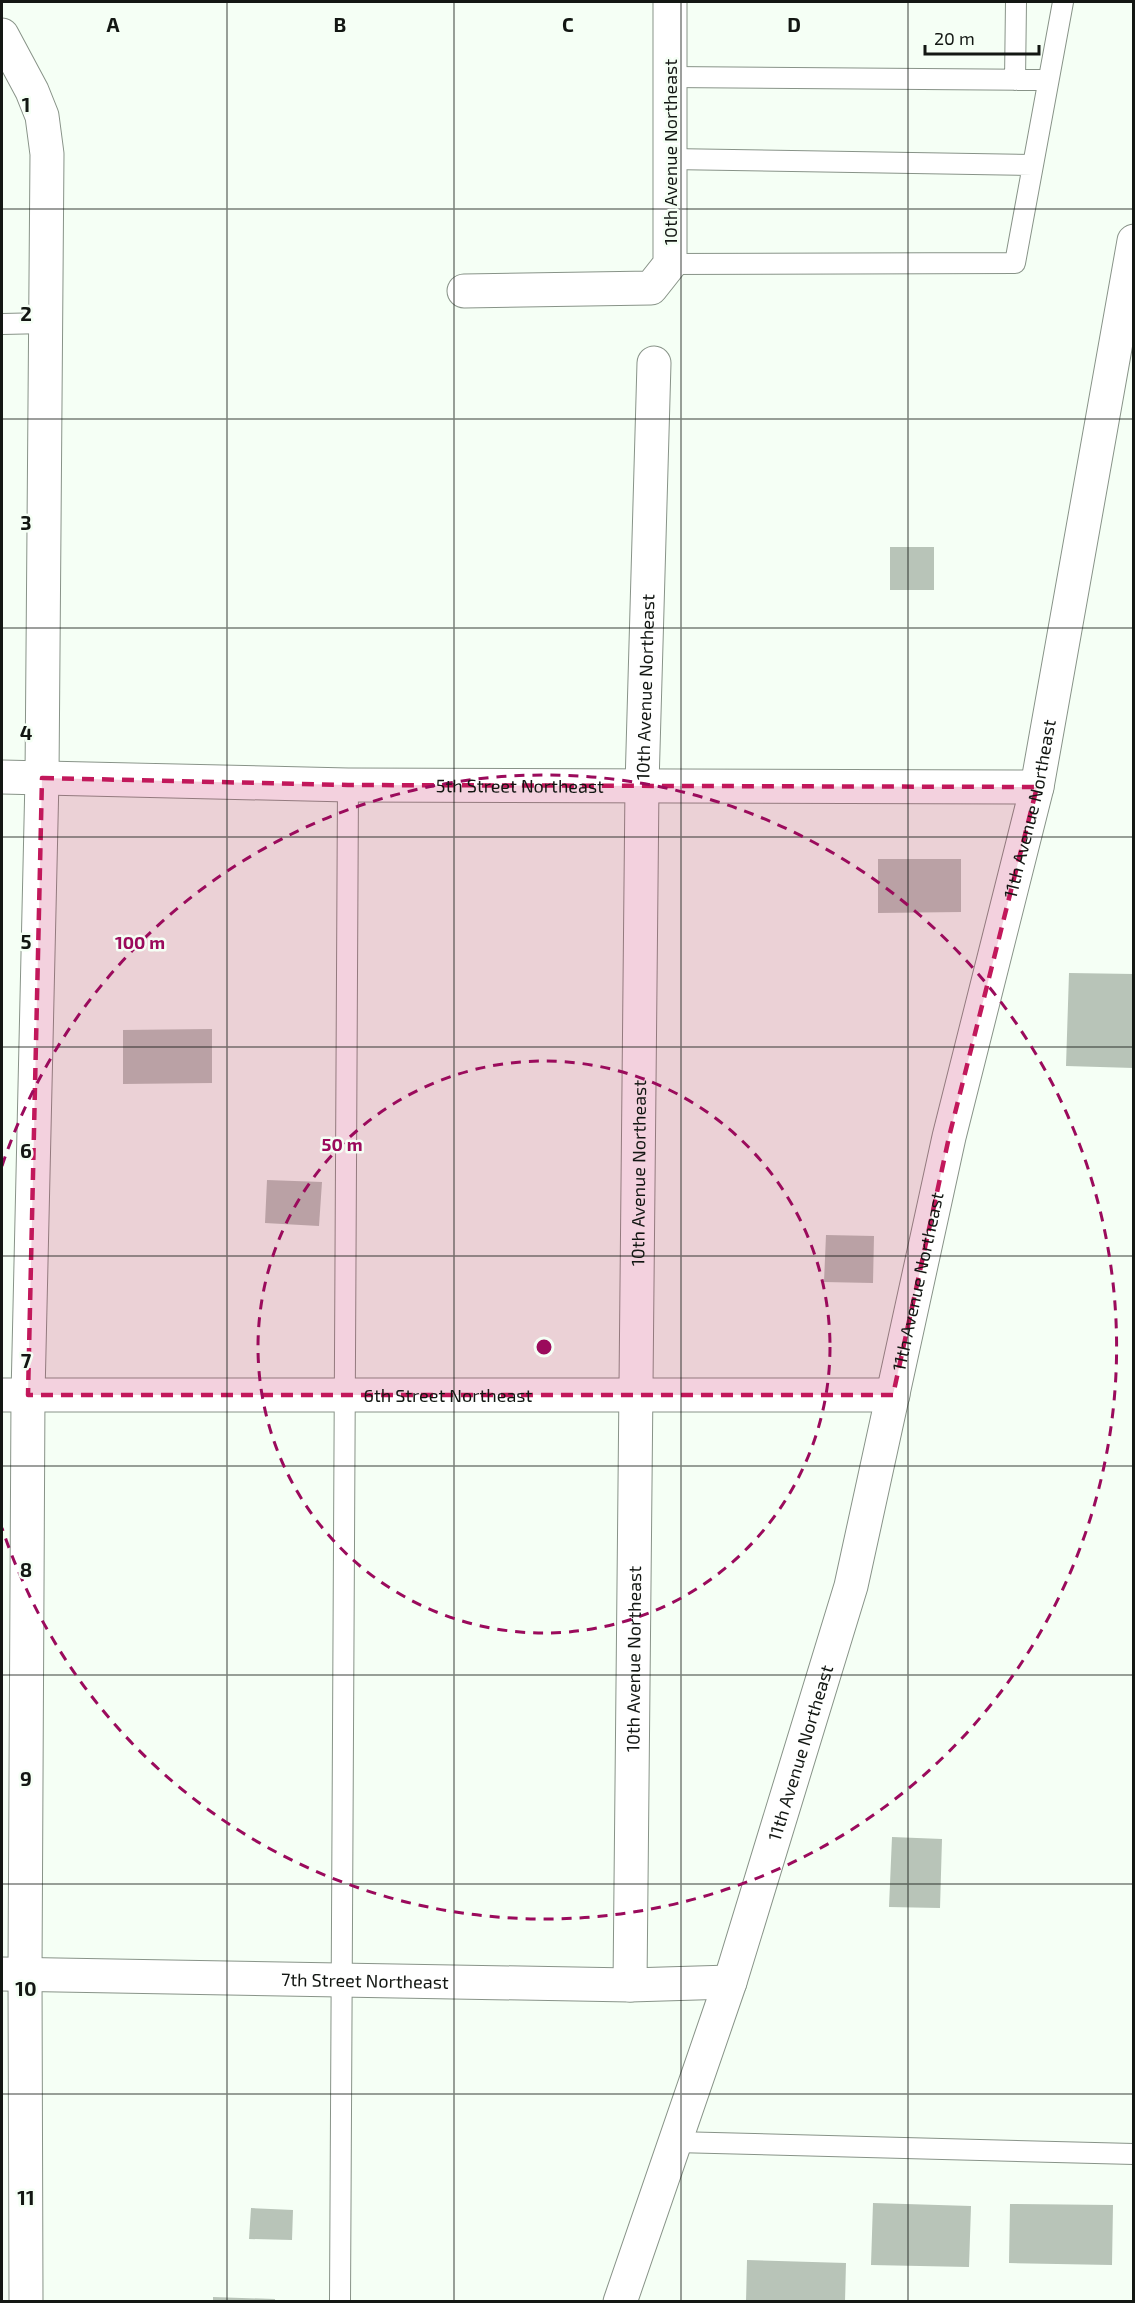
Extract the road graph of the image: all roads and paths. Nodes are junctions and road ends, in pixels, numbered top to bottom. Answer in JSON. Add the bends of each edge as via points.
{"nodes":[{"id":1,"x":670,"y":2,"type":"edge"},
{"id":2,"x":1016,"y":2,"type":"edge"},
{"id":3,"x":1063,"y":2,"type":"edge"},
{"id":4,"x":2,"y":35,"type":"edge"},
{"id":5,"x":670,"y":77,"type":"junction"},
{"id":6,"x":1015,"y":80,"type":"junction"},
{"id":7,"x":1048,"y":80,"type":"junction"},
{"id":8,"x":670,"y":159,"type":"junction"},
{"id":9,"x":1033,"y":165,"type":"junction"},
{"id":10,"x":1134,"y":241,"type":"edge"},
{"id":11,"x":670,"y":264,"type":"junction"},
{"id":12,"x":464,"y":291,"type":"dead end"},
{"id":13,"x":46,"y":323,"type":"junction"},
{"id":14,"x":2,"y":324,"type":"edge"},
{"id":15,"x":654,"y":363,"type":"dead end"},
{"id":16,"x":2,"y":777,"type":"edge"},
{"id":17,"x":42,"y":778,"type":"junction"},
{"id":18,"x":348,"y":785,"type":"junction"},
{"id":19,"x":642,"y":785,"type":"junction"},
{"id":20,"x":1037,"y":787,"type":"junction"},
{"id":21,"x":15,"y":1395,"type":"edge"},
{"id":22,"x":345,"y":1395,"type":"junction"},
{"id":23,"x":636,"y":1395,"type":"junction"},
{"id":24,"x":893,"y":1395,"type":"junction"},
{"id":25,"x":13,"y":1974,"type":"edge"},
{"id":26,"x":342,"y":1979,"type":"junction"},
{"id":27,"x":730,"y":1982,"type":"junction"},
{"id":28,"x":630,"y":1984,"type":"junction"},
{"id":29,"x":675,"y":2142,"type":"junction"},
{"id":30,"x":1134,"y":2154,"type":"edge"},
{"id":31,"x":26,"y":2301,"type":"edge"},
{"id":32,"x":340,"y":2301,"type":"edge"},
{"id":33,"x":620,"y":2301,"type":"edge"}],
"edges":[{"from":1,"to":5,"type":"street","name":"10th Avenue Northeast"},
{"from":2,"to":6,"type":"lane"},
{"from":3,"to":7,"type":"lane"},
{"from":4,"to":13,"type":"street","via":[[42,116],[47,153]]},
{"from":5,"to":6,"type":"lane"},
{"from":5,"to":8,"type":"street","name":"10th Avenue Northeast"},
{"from":6,"to":7,"type":"lane"},
{"from":7,"to":9,"type":"lane"},
{"from":8,"to":9,"type":"lane"},
{"from":8,"to":11,"type":"street","name":"10th Avenue Northeast"},
{"from":9,"to":11,"type":"lane","via":[[1015,263]]},
{"from":10,"to":20,"type":"street","name":"11th Avenue Northeast"},
{"from":11,"to":12,"type":"street","name":"10th Avenue Northeast","via":[[651,288]]},
{"from":13,"to":14,"type":"lane"},
{"from":13,"to":17,"type":"street"},
{"from":15,"to":19,"type":"street","name":"10th Avenue Northeast"},
{"from":16,"to":17,"type":"street","name":"5th Street Northeast"},
{"from":17,"to":18,"type":"street","name":"5th Street Northeast"},
{"from":17,"to":21,"type":"street"},
{"from":18,"to":19,"type":"street","name":"5th Street Northeast"},
{"from":18,"to":22,"type":"lane"},
{"from":19,"to":20,"type":"street","name":"5th Street Northeast"},
{"from":19,"to":23,"type":"street","name":"10th Avenue Northeast"},
{"from":20,"to":24,"type":"street","name":"11th Avenue Northeast","via":[[949,1137]]},
{"from":21,"to":22,"type":"street","name":"6th Street Northeast"},
{"from":21,"to":25,"type":"street"},
{"from":22,"to":23,"type":"street","name":"6th Street Northeast"},
{"from":22,"to":26,"type":"lane"},
{"from":23,"to":24,"type":"street","name":"6th Street Northeast"},
{"from":23,"to":28,"type":"street","name":"10th Avenue Northeast"},
{"from":24,"to":27,"type":"street","name":"11th Avenue Northeast","via":[[851,1586]]},
{"from":25,"to":26,"type":"street","name":"7th Street Northeast"},
{"from":25,"to":31,"type":"street"},
{"from":26,"to":28,"type":"street","name":"7th Street Northeast"},
{"from":26,"to":32,"type":"lane"},
{"from":27,"to":28,"type":"street","name":"7th Street Northeast"},
{"from":27,"to":29,"type":"street","name":"11th Avenue Northeast"},
{"from":29,"to":30,"type":"lane"},
{"from":29,"to":33,"type":"street","name":"11th Avenue Northeast"}]}
